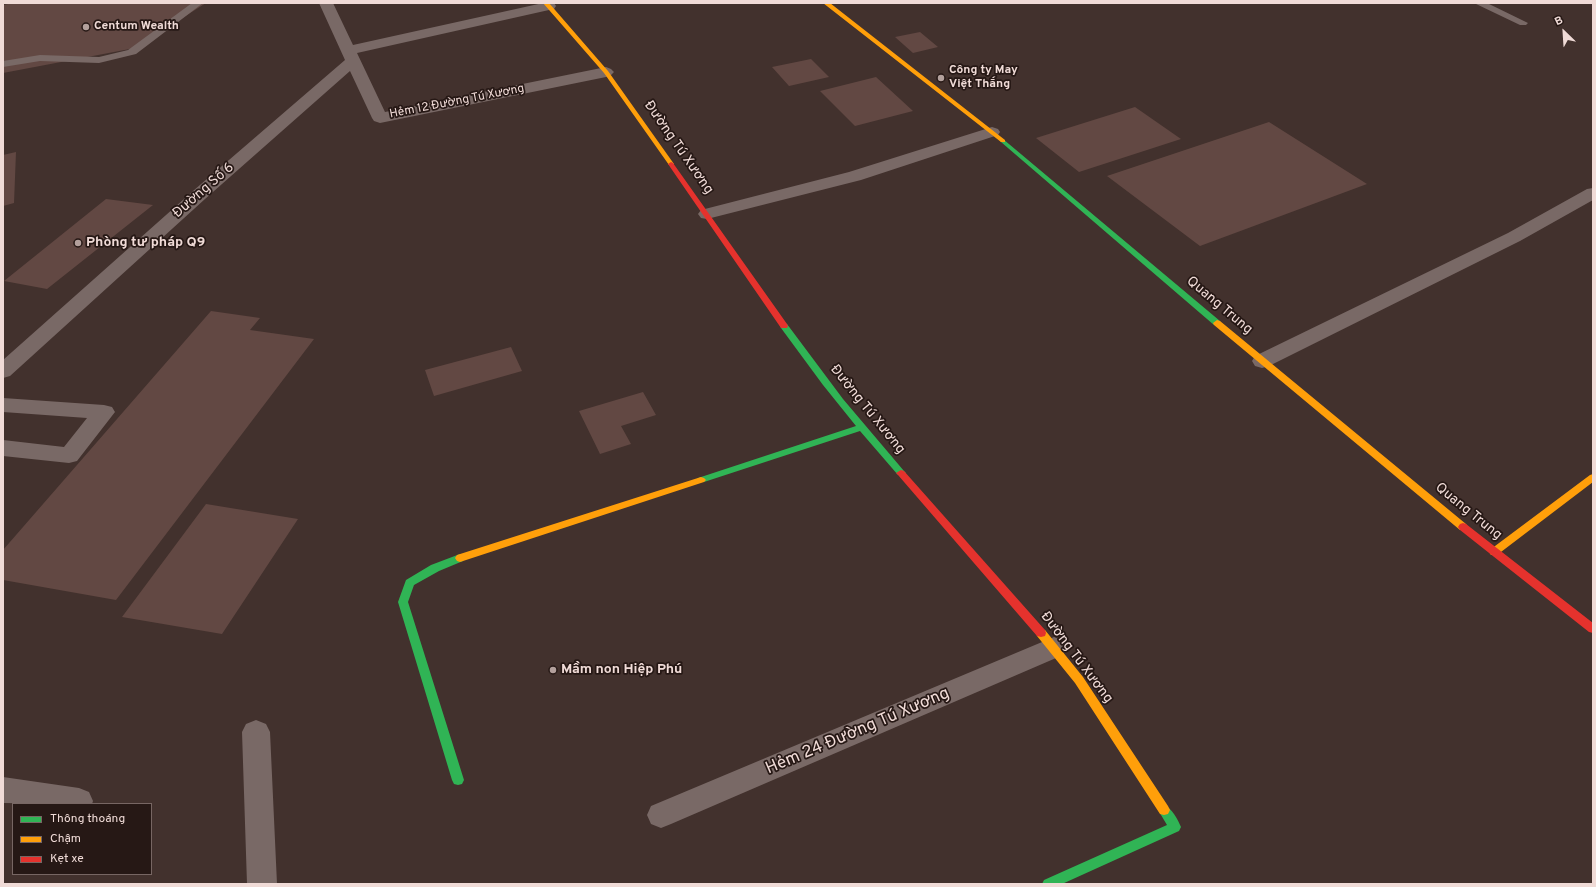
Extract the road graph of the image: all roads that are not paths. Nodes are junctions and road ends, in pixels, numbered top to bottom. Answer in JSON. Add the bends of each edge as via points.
{"nodes":[{"id":1,"x":198,"y":3,"type":"edge"},
{"id":2,"x":326,"y":3,"type":"edge"},
{"id":3,"x":826,"y":3,"type":"edge"},
{"id":4,"x":1479,"y":3,"type":"edge"},
{"id":5,"x":547,"y":5,"type":"edge"},
{"id":6,"x":1523,"y":23,"type":"dead end"},
{"id":7,"x":351,"y":56,"type":"junction"},
{"id":8,"x":3,"y":64,"type":"edge"},
{"id":9,"x":606,"y":72,"type":"junction"},
{"id":10,"x":992,"y":132,"type":"junction"},
{"id":11,"x":1593,"y":193,"type":"edge"},
{"id":12,"x":707,"y":214,"type":"junction"},
{"id":13,"x":1262,"y":361,"type":"junction"},
{"id":14,"x":3,"y":371,"type":"edge"},
{"id":15,"x":3,"y":405,"type":"edge"},
{"id":16,"x":861,"y":428,"type":"junction"},
{"id":17,"x":3,"y":448,"type":"edge"},
{"id":18,"x":1593,"y":477,"type":"edge"},
{"id":19,"x":1494,"y":552,"type":"junction"},
{"id":20,"x":1593,"y":629,"type":"edge"},
{"id":21,"x":1054,"y":648,"type":"junction"},
{"id":22,"x":256,"y":732,"type":"dead end"},
{"id":23,"x":458,"y":780,"type":"dead end"},
{"id":24,"x":3,"y":790,"type":"edge"},
{"id":25,"x":79,"y":801,"type":"dead end"},
{"id":26,"x":661,"y":815,"type":"dead end"},
{"id":27,"x":262,"y":884,"type":"edge"},
{"id":28,"x":1048,"y":884,"type":"edge"}],
"edges":[{"from":1,"to":8,"type":"lane","via":[[132,52],[99,60],[40,58]]},
{"from":2,"to":7,"type":"street"},
{"from":3,"to":10,"type":"street","name":"Quang Trung"},
{"from":4,"to":6,"type":"lane"},
{"from":5,"to":7,"type":"street","name":"Đường Số 6"},
{"from":5,"to":9,"type":"street","name":"Đường Tú Xương"},
{"from":7,"to":9,"type":"street","name":"Hẻm 12 Đường Tú Xương","via":[[380,118]]},
{"from":7,"to":14,"type":"street","name":"Đường Số 6"},
{"from":9,"to":12,"type":"street","name":"Đường Tú Xương"},
{"from":10,"to":12,"type":"street","via":[[855,176]]},
{"from":10,"to":13,"type":"street","name":"Quang Trung"},
{"from":11,"to":13,"type":"street","via":[[1514,237]]},
{"from":12,"to":16,"type":"street","name":"Đường Tú Xương","via":[[813,367]]},
{"from":13,"to":19,"type":"street","name":"Quang Trung"},
{"from":15,"to":17,"type":"street","via":[[104,412],[69,455]]},
{"from":16,"to":21,"type":"street","name":"Đường Tú Xương"},
{"from":16,"to":23,"type":"street","via":[[465,556],[435,568],[410,583],[403,602]]},
{"from":18,"to":19,"type":"street"},
{"from":19,"to":20,"type":"street","name":"Quang Trung"},
{"from":21,"to":26,"type":"street","name":"Hẻm 24 Đường Tú Xương"},
{"from":21,"to":28,"type":"street","name":"Đường Tú Xương","via":[[1079,680],[1176,826]]},
{"from":22,"to":27,"type":"street"},
{"from":24,"to":25,"type":"street"}]}
